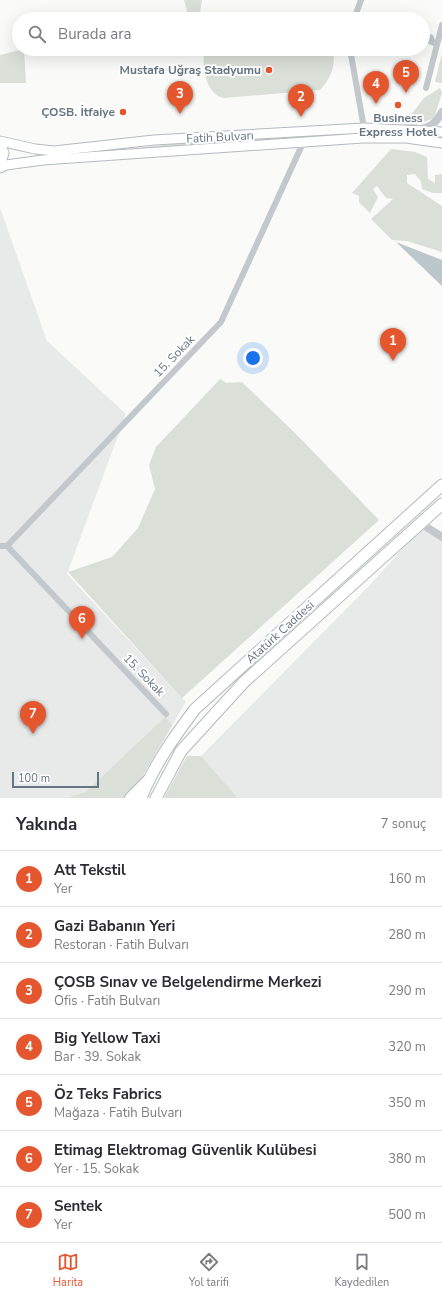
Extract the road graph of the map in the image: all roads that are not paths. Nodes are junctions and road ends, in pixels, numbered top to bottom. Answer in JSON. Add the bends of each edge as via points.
{"nodes":[{"id":1,"x":361,"y":0,"type":"edge"},
{"id":2,"x":357,"y":12,"type":"edge"},
{"id":3,"x":442,"y":26,"type":"edge"},
{"id":4,"x":351,"y":56,"type":"edge"},
{"id":5,"x":426,"y":88,"type":"dead end"},
{"id":6,"x":442,"y":112,"type":"edge"},
{"id":7,"x":442,"y":116,"type":"edge"},
{"id":8,"x":364,"y":128,"type":"junction"},
{"id":9,"x":418,"y":130,"type":"junction"},
{"id":10,"x":440,"y":132,"type":"edge"},
{"id":11,"x":0,"y":142,"type":"edge"},
{"id":12,"x":438,"y":142,"type":"edge"},
{"id":13,"x":303,"y":143,"type":"junction"},
{"id":14,"x":0,"y":167,"type":"edge"},
{"id":15,"x":442,"y":485,"type":"edge"},
{"id":16,"x":442,"y":504,"type":"edge"},
{"id":17,"x":420,"y":523,"type":"junction"},
{"id":18,"x":442,"y":537,"type":"edge"},
{"id":19,"x":3,"y":546,"type":"edge"},
{"id":20,"x":166,"y":714,"type":"dead end"},
{"id":21,"x":148,"y":780,"type":"junction"},
{"id":22,"x":130,"y":798,"type":"edge"},
{"id":23,"x":141,"y":798,"type":"edge"},
{"id":24,"x":156,"y":798,"type":"edge"}],
"edges":[{"from":1,"to":2,"type":"street"},
{"from":3,"to":5,"type":"street"},
{"from":4,"to":8,"type":"street"},
{"from":6,"to":9,"type":"street","via":[[429,128]]},
{"from":7,"to":10,"type":"street"},
{"from":8,"to":9,"type":"main road","name":"Fatih Bulvarı"},
{"from":8,"to":11,"type":"main road","name":"Fatih Bulvarı","via":[[167,139],[54,151],[35,150]]},
{"from":9,"to":10,"type":"main road","name":"Fatih Bulvarı"},
{"from":10,"to":12,"type":"street"},
{"from":11,"to":14,"type":"main road","via":[[4,153]]},
{"from":12,"to":13,"type":"main road","name":"Fatih Bulvarı","via":[[392,137]]},
{"from":13,"to":14,"type":"main road","name":"Fatih Bulvarı","via":[[43,160]]},
{"from":13,"to":19,"type":"street","name":"15. Sokak","via":[[222,322]]},
{"from":15,"to":21,"type":"highway","name":"Atatürk Caddesi","via":[[195,709],[171,740]]},
{"from":16,"to":17,"type":"highway"},
{"from":17,"to":18,"type":"street"},
{"from":17,"to":24,"type":"highway","via":[[244,682],[181,751]]},
{"from":19,"to":20,"type":"street","name":"15. Sokak"},
{"from":21,"to":22,"type":"main road"},
{"from":21,"to":23,"type":"highway","name":"Atatürk Caddesi"}]}
